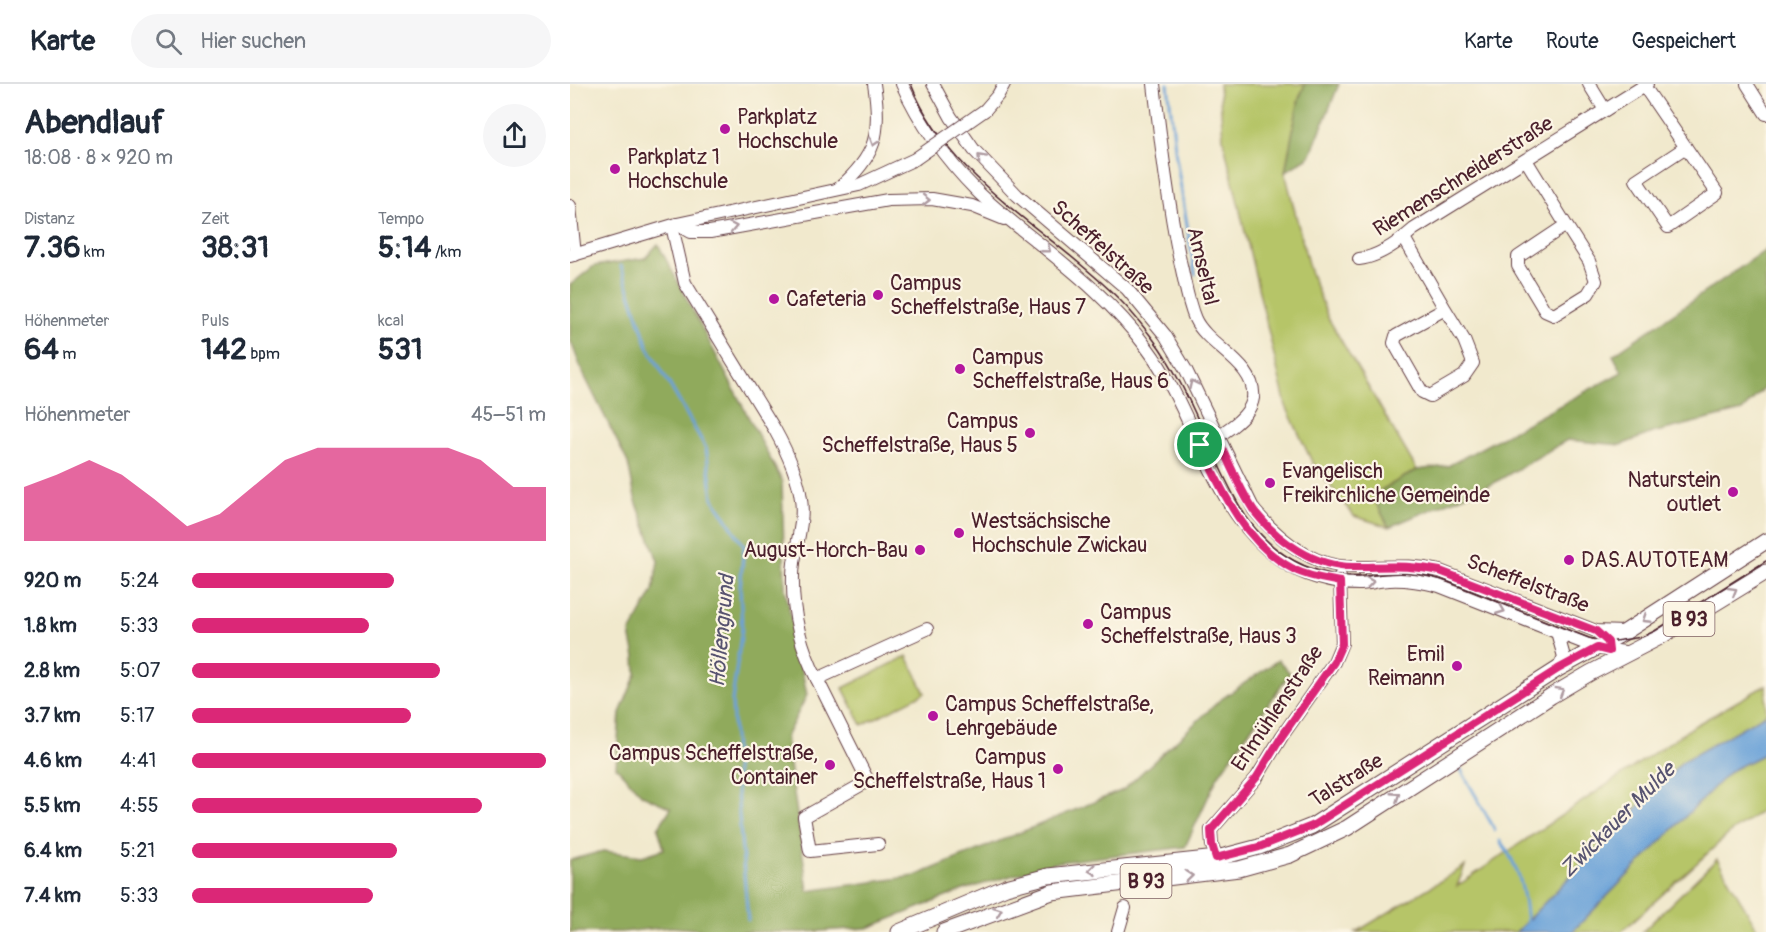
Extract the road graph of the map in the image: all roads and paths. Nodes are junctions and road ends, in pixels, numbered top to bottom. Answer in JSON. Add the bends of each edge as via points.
{"nodes":[{"id":1,"x":874,"y":84,"type":"edge"},
{"id":2,"x":902,"y":84,"type":"edge"},
{"id":3,"x":933,"y":84,"type":"edge"},
{"id":4,"x":1004,"y":84,"type":"edge"},
{"id":5,"x":1154,"y":84,"type":"edge"},
{"id":6,"x":1589,"y":84,"type":"edge"},
{"id":7,"x":1747,"y":84,"type":"edge"},
{"id":8,"x":1646,"y":85,"type":"edge"},
{"id":9,"x":1605,"y":110,"type":"junction"},
{"id":10,"x":1766,"y":114,"type":"edge"},
{"id":11,"x":1686,"y":147,"type":"junction"},
{"id":12,"x":1526,"y":160,"type":"junction"},
{"id":13,"x":837,"y":190,"type":"junction"},
{"id":14,"x":570,"y":206,"type":"edge"},
{"id":15,"x":1014,"y":223,"type":"junction"},
{"id":16,"x":674,"y":225,"type":"junction"},
{"id":17,"x":1566,"y":225,"type":"junction"},
{"id":18,"x":1404,"y":238,"type":"junction"},
{"id":19,"x":572,"y":256,"type":"edge"},
{"id":20,"x":1359,"y":259,"type":"dead end"},
{"id":21,"x":1445,"y":309,"type":"junction"},
{"id":22,"x":1217,"y":437,"type":"junction"},
{"id":23,"x":1200,"y":445,"type":"junction"},
{"id":24,"x":1766,"y":541,"type":"edge"},
{"id":25,"x":1339,"y":566,"type":"junction"},
{"id":26,"x":1766,"y":572,"type":"edge"},
{"id":27,"x":1340,"y":582,"type":"junction"},
{"id":28,"x":927,"y":629,"type":"dead end"},
{"id":29,"x":1557,"y":632,"type":"junction"},
{"id":30,"x":1604,"y":647,"type":"junction"},
{"id":31,"x":1558,"y":669,"type":"junction"},
{"id":32,"x":817,"y":679,"type":"junction"},
{"id":33,"x":878,"y":844,"type":"dead end"},
{"id":34,"x":1216,"y":858,"type":"junction"},
{"id":35,"x":1125,"y":908,"type":"dead end"},
{"id":36,"x":899,"y":932,"type":"edge"},
{"id":37,"x":944,"y":932,"type":"edge"},
{"id":38,"x":1118,"y":932,"type":"edge"}],
"edges":[{"from":1,"to":13,"type":"street","one_way":true,"via":[[877,133],[873,147],[865,162]]},
{"from":2,"to":15,"type":"street","name":"Scheffelstraße","via":[[926,128],[956,168]]},
{"from":22,"to":3,"type":"street","name":"Scheffelstraße","one_way":true,"via":[[1165,335],[1127,289],[1017,195],[974,150]]},
{"from":4,"to":13,"type":"street","bridge":true,"via":[[985,110],[915,159],[858,185]]},
{"from":5,"to":22,"type":"street","name":"Amseltal","via":[[1173,229],[1188,303],[1212,341],[1250,378],[1251,406]]},
{"from":6,"to":9,"type":"street"},
{"from":7,"to":10,"type":"street"},
{"from":8,"to":9,"type":"street","name":"Riemenschneiderstraße"},
{"from":8,"to":11,"type":"street"},
{"from":9,"to":12,"type":"street","name":"Riemenschneiderstraße"},
{"from":11,"to":11,"type":"street","via":[[1717,193],[1668,227],[1636,180]]},
{"from":12,"to":17,"type":"street"},
{"from":12,"to":18,"type":"street","name":"Riemenschneiderstraße"},
{"from":13,"to":16,"type":"street"},
{"from":14,"to":19,"type":"street"},
{"from":16,"to":15,"type":"street","name":"Scheffelstraße","one_way":true,"via":[[691,232],[710,232],[888,200],[932,199],[972,206]]},
{"from":15,"to":23,"type":"street","name":"Scheffelstraße","one_way":true,"via":[[1129,325],[1167,380]]},
{"from":16,"to":19,"type":"street"},
{"from":16,"to":32,"type":"street","via":[[685,283],[775,430],[791,466],[801,499],[793,576],[797,620],[805,655]]},
{"from":17,"to":17,"type":"street","via":[[1518,257],[1518,266],[1545,311],[1554,315],[1588,294],[1596,281],[1589,261]]},
{"from":18,"to":20,"type":"street","name":"Riemenschneiderstraße","via":[[1370,258]]},
{"from":18,"to":21,"type":"street"},
{"from":21,"to":21,"type":"street","via":[[1396,336],[1394,343],[1422,392],[1430,396],[1464,376],[1473,363]]},
{"from":22,"to":23,"type":"street","name":"Amseltal"},
{"from":22,"to":25,"type":"street","name":"Scheffelstraße","via":[[1254,510],[1270,528],[1311,558]]},
{"from":23,"to":27,"type":"street","name":"Scheffelstraße","via":[[1240,521],[1257,541],[1295,570]]},
{"from":24,"to":30,"type":"main road","name":"Talstraße","number":"B 93","one_way":true},
{"from":25,"to":27,"type":"street","name":"Erlmühlenstraße"},
{"from":25,"to":30,"type":"street","name":"Scheffelstraße","via":[[1417,566],[1440,571]]},
{"from":30,"to":26,"type":"main road","name":"Talstraße","number":"B 93","one_way":true,"via":[[1630,653]]},
{"from":27,"to":29,"type":"street","name":"Scheffelstraße","one_way":true,"via":[[1414,580]]},
{"from":27,"to":34,"type":"street","name":"Erlmühlenstraße","via":[[1342,644],[1334,662],[1257,777],[1211,830]]},
{"from":28,"to":32,"type":"street"},
{"from":29,"to":30,"type":"street","name":"Scheffelstraße"},
{"from":29,"to":31,"type":"street","via":[[1564,657]]},
{"from":30,"to":31,"type":"main road","name":"Talstraße","number":"B 93"},
{"from":37,"to":30,"type":"main road","name":"Talstraße","number":"B 93","one_way":true,"via":[[1052,892],[1239,870],[1319,843],[1551,696]]},
{"from":31,"to":34,"type":"main road","name":"Talstraße","number":"B 93","via":[[1312,826],[1259,847]]},
{"from":32,"to":33,"type":"street","via":[[868,781],[804,817],[810,852]]},
{"from":34,"to":36,"type":"main road","name":"Talstraße","number":"B 93","one_way":true,"via":[[1048,876],[1006,887]]},
{"from":35,"to":38,"type":"street"}]}
